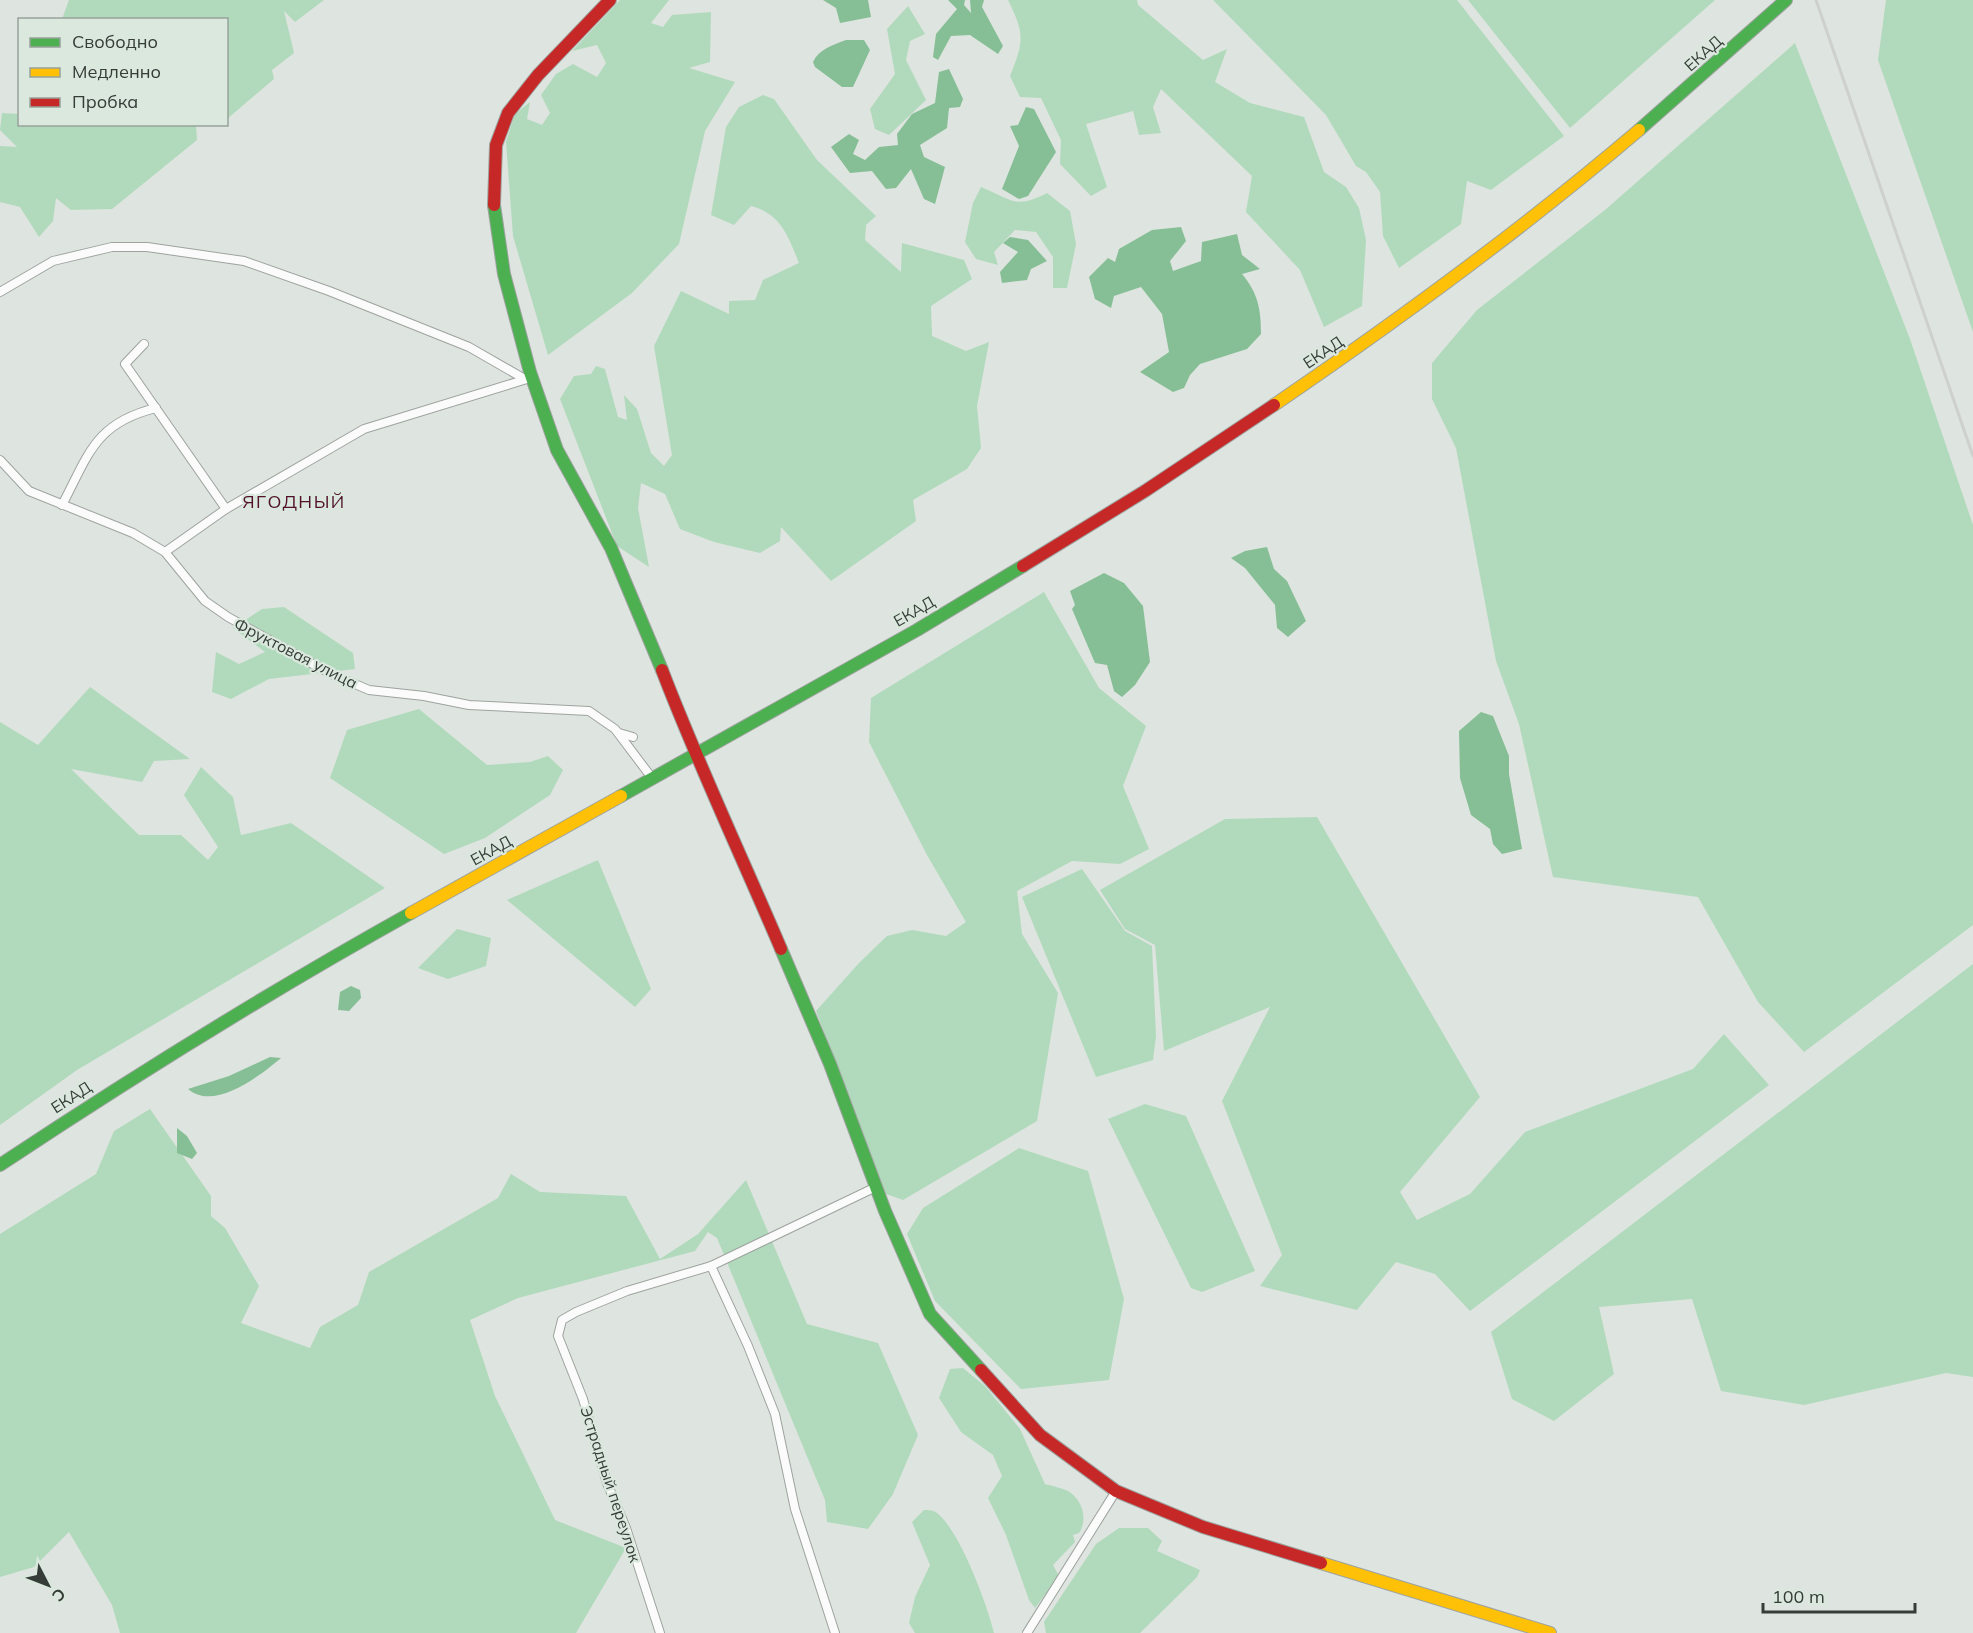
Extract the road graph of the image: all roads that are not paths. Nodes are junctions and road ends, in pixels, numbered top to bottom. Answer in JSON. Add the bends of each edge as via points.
{"nodes":[{"id":1,"x":610,"y":0,"type":"edge"},
{"id":2,"x":1782,"y":4,"type":"edge"},
{"id":3,"x":0,"y":292,"type":"edge"},
{"id":4,"x":144,"y":344,"type":"dead end"},
{"id":5,"x":528,"y":379,"type":"junction"},
{"id":6,"x":156,"y":408,"type":"junction"},
{"id":7,"x":0,"y":460,"type":"edge"},
{"id":8,"x":62,"y":505,"type":"junction"},
{"id":9,"x":226,"y":509,"type":"junction"},
{"id":10,"x":165,"y":552,"type":"junction"},
{"id":11,"x":618,"y":733,"type":"junction"},
{"id":12,"x":633,"y":737,"type":"dead end"},
{"id":13,"x":694,"y":755,"type":"junction"},
{"id":14,"x":652,"y":778,"type":"junction"},
{"id":15,"x":0,"y":1165,"type":"edge"},
{"id":16,"x":876,"y":1187,"type":"junction"},
{"id":17,"x":711,"y":1266,"type":"junction"},
{"id":18,"x":1116,"y":1491,"type":"junction"},
{"id":19,"x":660,"y":1633,"type":"edge"},
{"id":20,"x":835,"y":1633,"type":"edge"},
{"id":21,"x":1027,"y":1633,"type":"edge"},
{"id":22,"x":1550,"y":1633,"type":"edge"}],
"edges":[{"from":1,"to":5,"type":"main road","via":[[508,112],[496,145],[493,201],[504,274]]},
{"from":2,"to":13,"type":"main road","name":"ЕКАД","via":[[1611,155],[1378,335],[1046,553]]},
{"from":3,"to":5,"type":"street","via":[[53,261],[112,247],[147,247],[244,261],[469,347]]},
{"from":4,"to":6,"type":"street","via":[[125,364]]},
{"from":5,"to":9,"type":"street","via":[[364,429]]},
{"from":5,"to":13,"type":"main road","via":[[557,450],[610,548],[643,620]]},
{"from":6,"to":8,"type":"street","via":[[130,415],[112,426],[93,446]]},
{"from":6,"to":9,"type":"street"},
{"from":7,"to":8,"type":"street","name":"Фруктовая улица","via":[[29,491]]},
{"from":8,"to":10,"type":"street","name":"Фруктовая улица","via":[[133,533]]},
{"from":9,"to":10,"type":"street"},
{"from":10,"to":11,"type":"street","name":"Фруктовая улица","via":[[205,600],[228,617],[329,673],[369,690],[469,705],[589,711]]},
{"from":11,"to":12,"type":"street"},
{"from":11,"to":14,"type":"street","name":"Фруктовая улица"},
{"from":13,"to":14,"type":"main road","name":"ЕКАД"},
{"from":13,"to":16,"type":"main road","via":[[716,796],[830,1064]]},
{"from":14,"to":15,"type":"main road","name":"ЕКАД","via":[[213,1028]]},
{"from":16,"to":17,"type":"street"},
{"from":16,"to":18,"type":"main road","via":[[910,1275],[930,1314],[1040,1435]]},
{"from":17,"to":19,"type":"street","name":"Эстрадный переулок","via":[[627,1291],[576,1312],[562,1320],[558,1336]]},
{"from":17,"to":20,"type":"street","via":[[775,1414],[795,1509]]},
{"from":18,"to":21,"type":"street"},
{"from":18,"to":22,"type":"main road","via":[[1203,1527]]}]}
